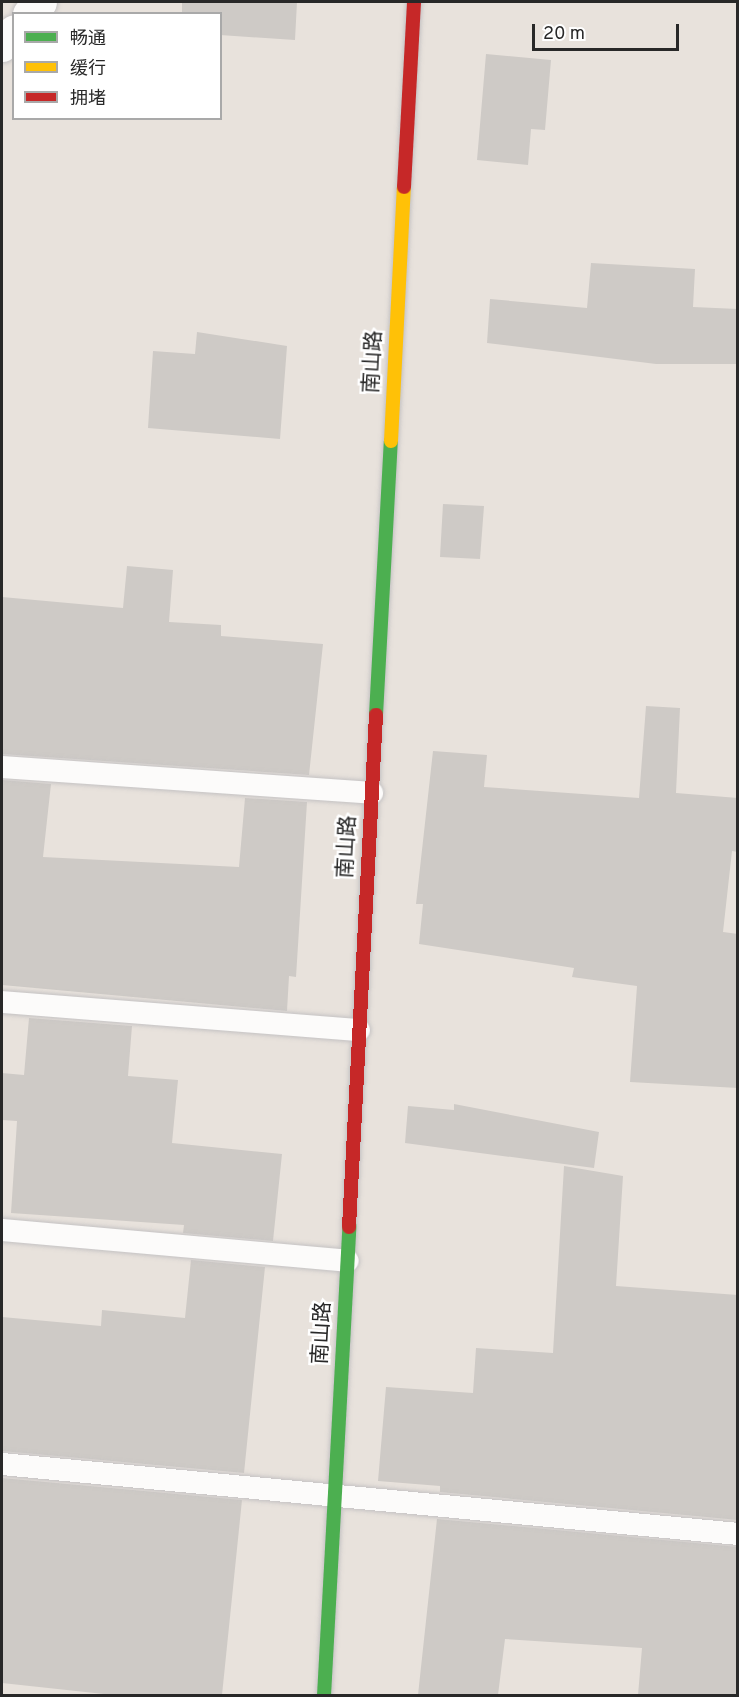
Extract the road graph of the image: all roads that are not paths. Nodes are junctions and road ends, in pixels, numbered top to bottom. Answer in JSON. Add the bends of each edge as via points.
{"nodes":[{"id":1,"x":414,"y":2,"type":"edge"},
{"id":2,"x":12,"y":33,"type":"edge"},
{"id":3,"x":2,"y":45,"type":"edge"},
{"id":4,"x":2,"y":767,"type":"edge"},
{"id":5,"x":372,"y":793,"type":"junction"},
{"id":6,"x":2,"y":1002,"type":"edge"},
{"id":7,"x":359,"y":1030,"type":"junction"},
{"id":8,"x":2,"y":1230,"type":"edge"},
{"id":9,"x":348,"y":1261,"type":"junction"},
{"id":10,"x":2,"y":1464,"type":"edge"},
{"id":11,"x":335,"y":1495,"type":"junction"},
{"id":12,"x":738,"y":1534,"type":"edge"},
{"id":13,"x":324,"y":1695,"type":"edge"}],
"edges":[{"from":1,"to":5,"type":"street","name":"南山路"},
{"from":2,"to":3,"type":"street"},
{"from":4,"to":5,"type":"lane"},
{"from":5,"to":7,"type":"street","name":"南山路"},
{"from":6,"to":7,"type":"lane"},
{"from":7,"to":9,"type":"street","name":"南山路"},
{"from":8,"to":9,"type":"lane"},
{"from":9,"to":11,"type":"street","name":"南山路"},
{"from":10,"to":11,"type":"lane"},
{"from":11,"to":12,"type":"lane"},
{"from":11,"to":13,"type":"street","name":"南山路"}]}
